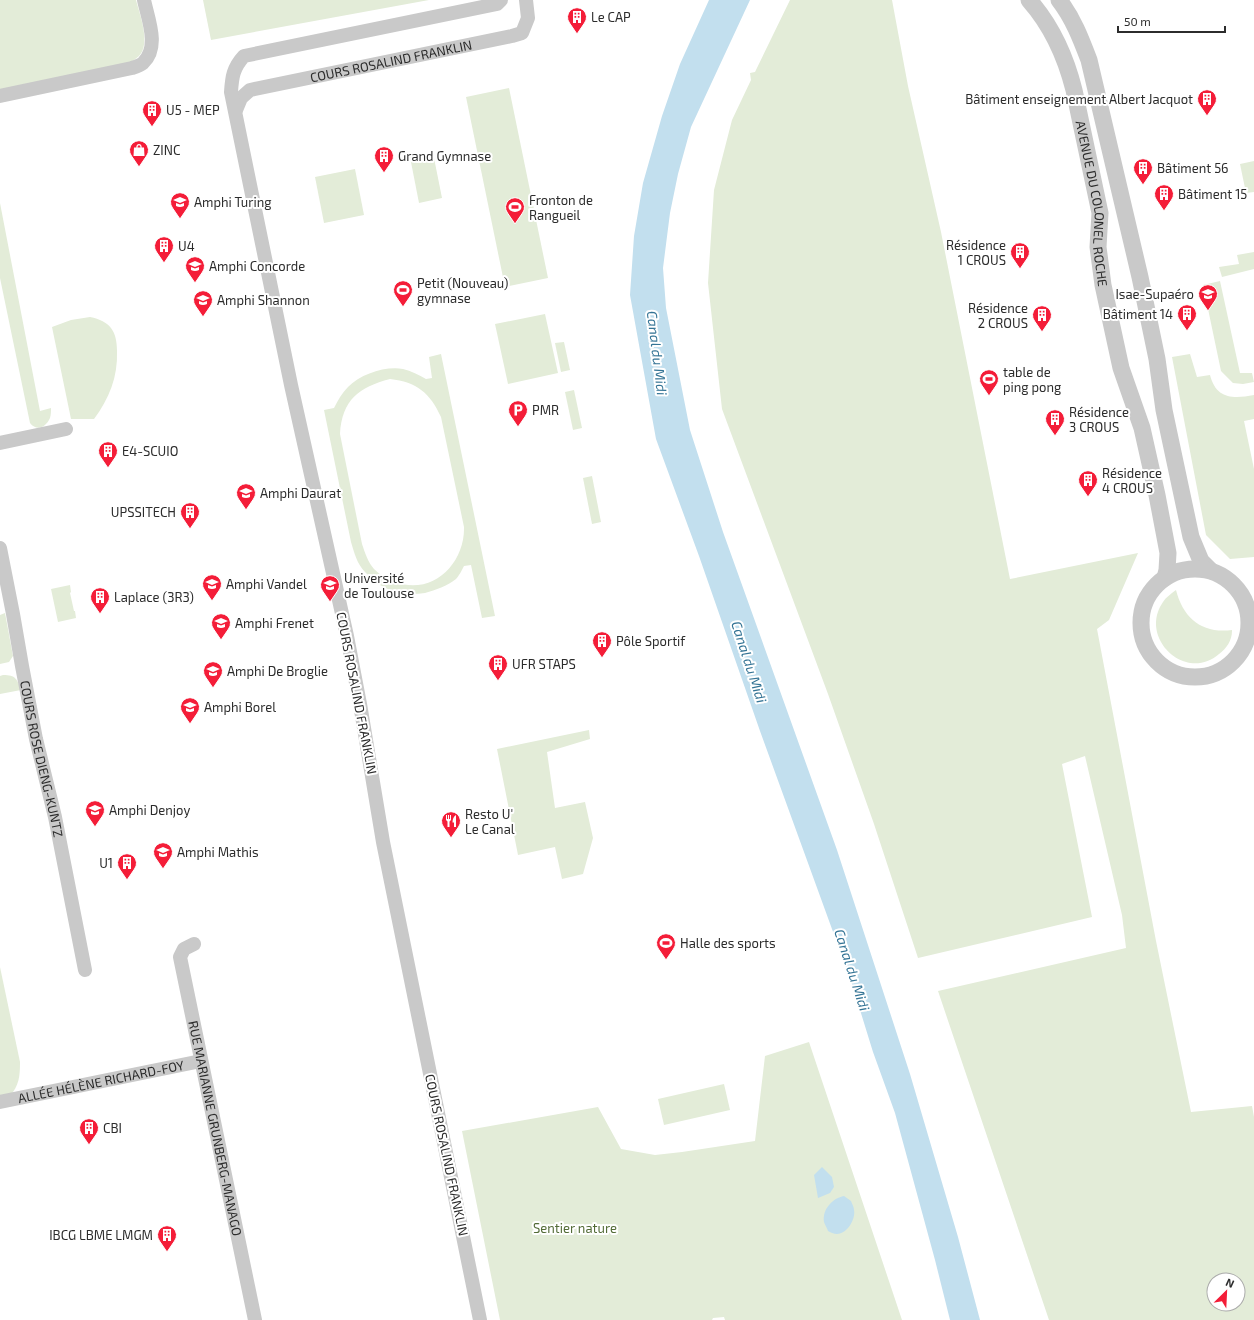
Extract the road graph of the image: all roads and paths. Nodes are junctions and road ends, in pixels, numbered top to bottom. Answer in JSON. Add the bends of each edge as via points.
{"nodes":[{"id":1,"x":144,"y":0,"type":"edge"},
{"id":2,"x":501,"y":0,"type":"edge"},
{"id":3,"x":526,"y":0,"type":"edge"},
{"id":4,"x":1029,"y":0,"type":"edge"},
{"id":5,"x":1059,"y":0,"type":"edge"},
{"id":6,"x":0,"y":96,"type":"edge"},
{"id":7,"x":236,"y":110,"type":"junction"},
{"id":8,"x":66,"y":429,"type":"dead end"},
{"id":9,"x":0,"y":443,"type":"edge"},
{"id":10,"x":0,"y":548,"type":"edge"},
{"id":11,"x":1212,"y":571,"type":"junction"},
{"id":12,"x":1165,"y":578,"type":"junction"},
{"id":13,"x":1246,"y":591,"type":"edge"},
{"id":14,"x":1251,"y":635,"type":"edge"},
{"id":15,"x":194,"y":944,"type":"dead end"},
{"id":16,"x":85,"y":970,"type":"dead end"},
{"id":17,"x":202,"y":1061,"type":"junction"},
{"id":18,"x":0,"y":1102,"type":"edge"},
{"id":19,"x":255,"y":1320,"type":"edge"},
{"id":20,"x":480,"y":1320,"type":"edge"}],
"edges":[{"from":1,"to":6,"type":"street","via":[[152,43],[150,53],[143,64]]},
{"from":2,"to":7,"type":"street","name":"COURS ROSALIND FRANKLIN","via":[[497,4],[244,56],[237,64],[232,78]]},
{"from":3,"to":7,"type":"street","name":"COURS ROSALIND FRANKLIN","via":[[528,18],[522,33],[250,90],[241,98]]},
{"from":4,"to":12,"type":"street","name":"AVENUE DU COLONEL ROCHE","via":[[1037,8],[1057,41],[1071,76],[1100,213],[1098,248],[1103,285],[1121,368],[1142,428],[1159,502],[1168,553]]},
{"from":5,"to":11,"type":"street","name":"AVENUE DU COLONEL ROCHE","via":[[1078,32],[1089,60],[1140,277],[1157,359],[1164,410],[1191,537],[1201,561]]},
{"from":7,"to":20,"type":"street","name":"COURS ROSALIND FRANKLIN","via":[[291,385],[347,636],[383,842]]},
{"from":8,"to":9,"type":"street"},
{"from":10,"to":16,"type":"street","name":"COURS ROSE DIENG-KUNTZ","via":[[27,695],[55,817]]},
{"from":11,"to":12,"type":"street","via":[[1189,569]]},
{"from":11,"to":13,"type":"street"},
{"from":12,"to":14,"type":"street","via":[[1145,600],[1140,622],[1141,633],[1150,654],[1163,667],[1187,677],[1210,675],[1234,661]]},
{"from":13,"to":14,"type":"street"},
{"from":15,"to":17,"type":"street","name":"RUE MARIANNE GRUNBERG-MANAGO","via":[[184,949],[180,957]]},
{"from":17,"to":18,"type":"street","name":"ALLÉE HÉLÈNE RICHARD-FOY"},
{"from":17,"to":19,"type":"street","name":"RUE MARIANNE GRUNBERG-MANAGO"}]}
